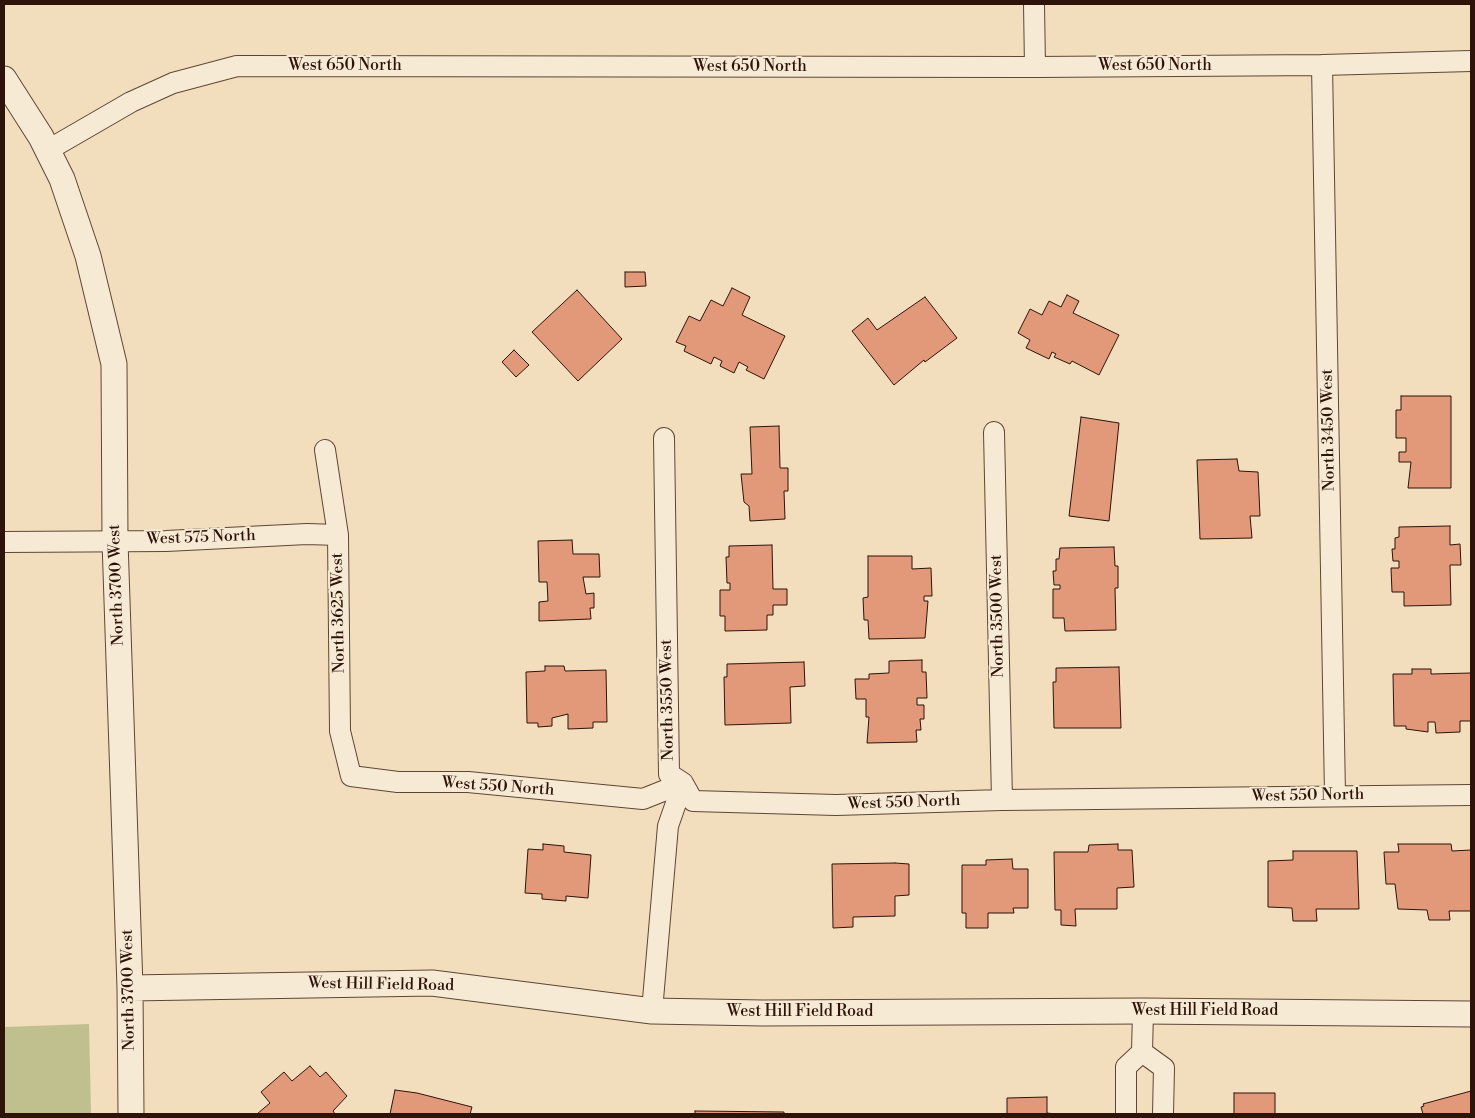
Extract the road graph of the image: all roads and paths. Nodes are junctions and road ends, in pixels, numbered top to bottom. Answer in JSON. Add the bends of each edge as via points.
{"nodes":[{"id":1,"x":1034,"y":4,"type":"edge"},
{"id":2,"x":1471,"y":62,"type":"edge"},
{"id":3,"x":1322,"y":65,"type":"junction"},
{"id":4,"x":1035,"y":67,"type":"junction"},
{"id":5,"x":4,"y":79,"type":"edge"},
{"id":6,"x":48,"y":150,"type":"junction"},
{"id":7,"x":994,"y":432,"type":"dead end"},
{"id":8,"x":664,"y":438,"type":"dead end"},
{"id":9,"x":325,"y":450,"type":"dead end"},
{"id":10,"x":338,"y":535,"type":"junction"},
{"id":11,"x":115,"y":540,"type":"junction"},
{"id":12,"x":4,"y":542,"type":"edge"},
{"id":13,"x":351,"y":776,"type":"joint"},
{"id":14,"x":683,"y":783,"type":"junction"},
{"id":15,"x":1335,"y":795,"type":"junction"},
{"id":16,"x":1471,"y":795,"type":"edge"},
{"id":17,"x":1002,"y":800,"type":"junction"},
{"id":18,"x":130,"y":988,"type":"junction"},
{"id":19,"x":1143,"y":1010,"type":"junction"},
{"id":20,"x":652,"y":1011,"type":"junction"},
{"id":21,"x":1471,"y":1014,"type":"edge"},
{"id":22,"x":1142,"y":1052,"type":"junction"},
{"id":23,"x":131,"y":1114,"type":"edge"},
{"id":24,"x":1126,"y":1114,"type":"edge"},
{"id":25,"x":1163,"y":1114,"type":"edge"}],
"edges":[{"from":1,"to":4,"type":"street"},
{"from":2,"to":3,"type":"street","name":"West 650 North"},
{"from":3,"to":4,"type":"street","name":"West 650 North"},
{"from":3,"to":15,"type":"street","name":"North 3450 West"},
{"from":4,"to":6,"type":"street","name":"West 650 North","via":[[237,66],[173,83],[131,102]]},
{"from":5,"to":6,"type":"street","name":"North 3700 West"},
{"from":6,"to":11,"type":"street","name":"North 3700 West","via":[[62,179],[88,256],[114,364]]},
{"from":7,"to":17,"type":"street","name":"North 3500 West"},
{"from":8,"to":14,"type":"street","name":"North 3550 West","via":[[669,774]]},
{"from":9,"to":10,"type":"street","name":"North 3625 West"},
{"from":10,"to":11,"type":"street","name":"West 575 North"},
{"from":10,"to":13,"type":"street","name":"North 3625 West","via":[[340,731]]},
{"from":11,"to":12,"type":"street","name":"West 575 North"},
{"from":11,"to":18,"type":"street","name":"North 3700 West"},
{"from":13,"to":14,"type":"street","name":"West 550 North","via":[[398,782],[468,782],[643,799]]},
{"from":14,"to":17,"type":"street","name":"West 550 North","via":[[693,802],[836,805]]},
{"from":14,"to":20,"type":"street","name":"North 3550 West","via":[[668,826]]},
{"from":15,"to":16,"type":"street","name":"West 550 North"},
{"from":15,"to":17,"type":"street","name":"West 550 North"},
{"from":18,"to":20,"type":"street","name":"West Hill Field Road","via":[[432,983]]},
{"from":18,"to":23,"type":"street","name":"North 3700 West"},
{"from":19,"to":20,"type":"street","name":"West Hill Field Road"},
{"from":19,"to":21,"type":"street","name":"West Hill Field Road"},
{"from":19,"to":22,"type":"street"},
{"from":22,"to":24,"type":"street","via":[[1126,1067]]},
{"from":22,"to":25,"type":"street","via":[[1164,1068]]}]}
